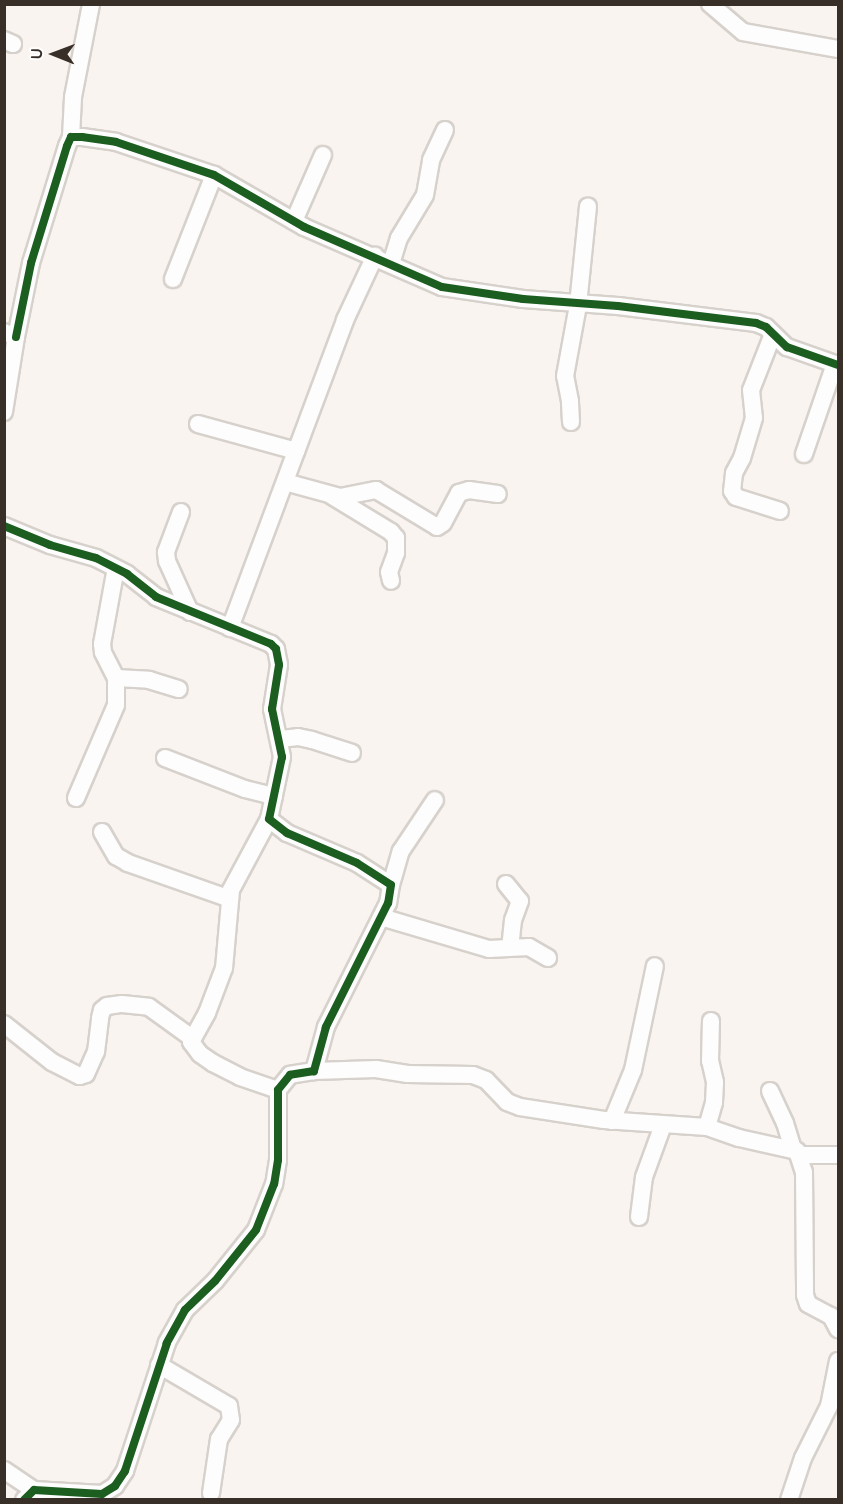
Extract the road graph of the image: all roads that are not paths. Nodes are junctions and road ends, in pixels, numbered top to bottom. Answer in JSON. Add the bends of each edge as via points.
{"nodes":[{"id":1,"x":91,"y":4,"type":"edge"},
{"id":2,"x":710,"y":4,"type":"edge"},
{"id":3,"x":838,"y":49,"type":"edge"},
{"id":4,"x":445,"y":130,"type":"dead end"},
{"id":5,"x":70,"y":137,"type":"junction"},
{"id":6,"x":323,"y":155,"type":"dead end"},
{"id":7,"x":214,"y":175,"type":"junction"},
{"id":8,"x":588,"y":207,"type":"dead end"},
{"id":9,"x":294,"y":221,"type":"junction"},
{"id":10,"x":375,"y":256,"type":"junction"},
{"id":11,"x":391,"y":264,"type":"junction"},
{"id":12,"x":173,"y":279,"type":"dead end"},
{"id":13,"x":578,"y":305,"type":"junction"},
{"id":14,"x":10,"y":334,"type":"edge"},
{"id":15,"x":773,"y":334,"type":"junction"},
{"id":16,"x":837,"y":364,"type":"edge"},
{"id":17,"x":4,"y":412,"type":"edge"},
{"id":18,"x":571,"y":422,"type":"dead end"},
{"id":19,"x":198,"y":424,"type":"dead end"},
{"id":20,"x":296,"y":450,"type":"junction"},
{"id":21,"x":804,"y":454,"type":"dead end"},
{"id":22,"x":285,"y":482,"type":"junction"},
{"id":23,"x":498,"y":494,"type":"dead end"},
{"id":24,"x":332,"y":496,"type":"junction"},
{"id":25,"x":780,"y":511,"type":"dead end"},
{"id":26,"x":181,"y":512,"type":"dead end"},
{"id":27,"x":4,"y":526,"type":"edge"},
{"id":28,"x":117,"y":568,"type":"junction"},
{"id":29,"x":391,"y":581,"type":"dead end"},
{"id":30,"x":190,"y":612,"type":"junction"},
{"id":31,"x":230,"y":628,"type":"junction"},
{"id":32,"x":116,"y":678,"type":"junction"},
{"id":33,"x":179,"y":689,"type":"dead end"},
{"id":34,"x":280,"y":739,"type":"junction"},
{"id":35,"x":352,"y":753,"type":"dead end"},
{"id":36,"x":165,"y":758,"type":"dead end"},
{"id":37,"x":274,"y":796,"type":"junction"},
{"id":38,"x":76,"y":798,"type":"dead end"},
{"id":39,"x":435,"y":800,"type":"dead end"},
{"id":40,"x":269,"y":819,"type":"junction"},
{"id":41,"x":102,"y":832,"type":"dead end"},
{"id":42,"x":506,"y":884,"type":"dead end"},
{"id":43,"x":391,"y":885,"type":"junction"},
{"id":44,"x":230,"y":899,"type":"junction"},
{"id":45,"x":381,"y":917,"type":"junction"},
{"id":46,"x":510,"y":947,"type":"junction"},
{"id":47,"x":548,"y":958,"type":"dead end"},
{"id":48,"x":655,"y":966,"type":"dead end"},
{"id":49,"x":711,"y":1020,"type":"dead end"},
{"id":50,"x":4,"y":1024,"type":"edge"},
{"id":51,"x":192,"y":1038,"type":"junction"},
{"id":52,"x":314,"y":1071,"type":"junction"},
{"id":53,"x":278,"y":1090,"type":"junction"},
{"id":54,"x":770,"y":1090,"type":"dead end"},
{"id":55,"x":612,"y":1121,"type":"junction"},
{"id":56,"x":663,"y":1125,"type":"junction"},
{"id":57,"x":707,"y":1127,"type":"junction"},
{"id":58,"x":797,"y":1152,"type":"junction"},
{"id":59,"x":838,"y":1155,"type":"edge"},
{"id":60,"x":639,"y":1217,"type":"dead end"},
{"id":61,"x":838,"y":1329,"type":"edge"},
{"id":62,"x":838,"y":1361,"type":"edge"},
{"id":63,"x":159,"y":1365,"type":"junction"},
{"id":64,"x":4,"y":1470,"type":"edge"},
{"id":65,"x":212,"y":1493,"type":"dead end"},
{"id":66,"x":29,"y":1495,"type":"edge"},
{"id":67,"x":789,"y":1500,"type":"edge"}],
"edges":[{"from":1,"to":5,"type":"street","via":[[73,97]]},
{"from":2,"to":3,"type":"street","via":[[743,32]]},
{"from":4,"to":11,"type":"street","via":[[431,160],[425,195],[399,238]]},
{"from":5,"to":7,"type":"street","via":[[116,142]]},
{"from":5,"to":14,"type":"street"},
{"from":6,"to":9,"type":"street"},
{"from":7,"to":9,"type":"street"},
{"from":7,"to":12,"type":"street"},
{"from":8,"to":13,"type":"street"},
{"from":9,"to":10,"type":"street"},
{"from":10,"to":11,"type":"street"},
{"from":10,"to":20,"type":"street","via":[[345,320]]},
{"from":11,"to":13,"type":"street","via":[[442,287]]},
{"from":13,"to":15,"type":"street","via":[[618,306],[756,323]]},
{"from":13,"to":18,"type":"street","via":[[565,376]]},
{"from":14,"to":17,"type":"street"},
{"from":15,"to":16,"type":"street","via":[[787,347]]},
{"from":15,"to":25,"type":"street","via":[[751,390],[755,412],[734,473],[732,491],[736,497]]},
{"from":16,"to":21,"type":"street"},
{"from":19,"to":20,"type":"street"},
{"from":20,"to":22,"type":"street"},
{"from":22,"to":24,"type":"street"},
{"from":22,"to":31,"type":"street"},
{"from":23,"to":24,"type":"street","via":[[469,490],[459,493],[443,524],[437,527],[376,490]]},
{"from":24,"to":29,"type":"street","via":[[392,532],[396,553],[389,572]]},
{"from":26,"to":30,"type":"street","via":[[166,552]]},
{"from":27,"to":28,"type":"street"},
{"from":28,"to":30,"type":"street","via":[[156,597]]},
{"from":28,"to":32,"type":"street","via":[[102,644]]},
{"from":30,"to":31,"type":"street"},
{"from":31,"to":34,"type":"street","via":[[266,641],[276,649],[279,665],[272,709]]},
{"from":32,"to":33,"type":"street","via":[[149,680]]},
{"from":32,"to":38,"type":"street","via":[[112,718]]},
{"from":34,"to":35,"type":"street","via":[[298,737]]},
{"from":34,"to":37,"type":"street","via":[[282,757]]},
{"from":36,"to":37,"type":"street"},
{"from":37,"to":40,"type":"street"},
{"from":39,"to":43,"type":"street","via":[[401,851]]},
{"from":40,"to":43,"type":"street","via":[[287,833],[357,863]]},
{"from":40,"to":44,"type":"street","via":[[236,879]]},
{"from":41,"to":44,"type":"street","via":[[110,848],[122,859]]},
{"from":42,"to":46,"type":"street","via":[[520,901]]},
{"from":43,"to":45,"type":"street"},
{"from":44,"to":51,"type":"street","via":[[224,968],[207,1013]]},
{"from":45,"to":46,"type":"street","via":[[489,949]]},
{"from":45,"to":52,"type":"street","via":[[336,1002]]},
{"from":46,"to":47,"type":"street","via":[[529,947]]},
{"from":48,"to":55,"type":"street","via":[[633,1070]]},
{"from":49,"to":57,"type":"street","via":[[710,1061],[715,1082]]},
{"from":50,"to":51,"type":"street","via":[[52,1062],[80,1076],[86,1074],[96,1052],[100,1018],[107,1006],[150,1007]]},
{"from":51,"to":53,"type":"street","via":[[193,1046],[213,1063]]},
{"from":52,"to":53,"type":"street","via":[[290,1075]]},
{"from":52,"to":55,"type":"street","via":[[376,1069],[408,1074],[473,1075],[486,1080],[507,1102],[520,1107]]},
{"from":53,"to":63,"type":"street","via":[[278,1160],[274,1184],[256,1230],[215,1281],[185,1310]]},
{"from":54,"to":58,"type":"street"},
{"from":55,"to":56,"type":"street"},
{"from":56,"to":57,"type":"street"},
{"from":56,"to":60,"type":"street","via":[[644,1177]]},
{"from":57,"to":58,"type":"street"},
{"from":58,"to":59,"type":"street"},
{"from":58,"to":61,"type":"street","via":[[804,1172],[805,1295],[808,1304],[831,1317]]},
{"from":62,"to":67,"type":"street","via":[[829,1406],[803,1458]]},
{"from":63,"to":65,"type":"street","via":[[229,1406],[231,1420],[219,1439]]},
{"from":63,"to":66,"type":"street","via":[[125,1471],[115,1486],[102,1494]]},
{"from":64,"to":66,"type":"street"}]}
